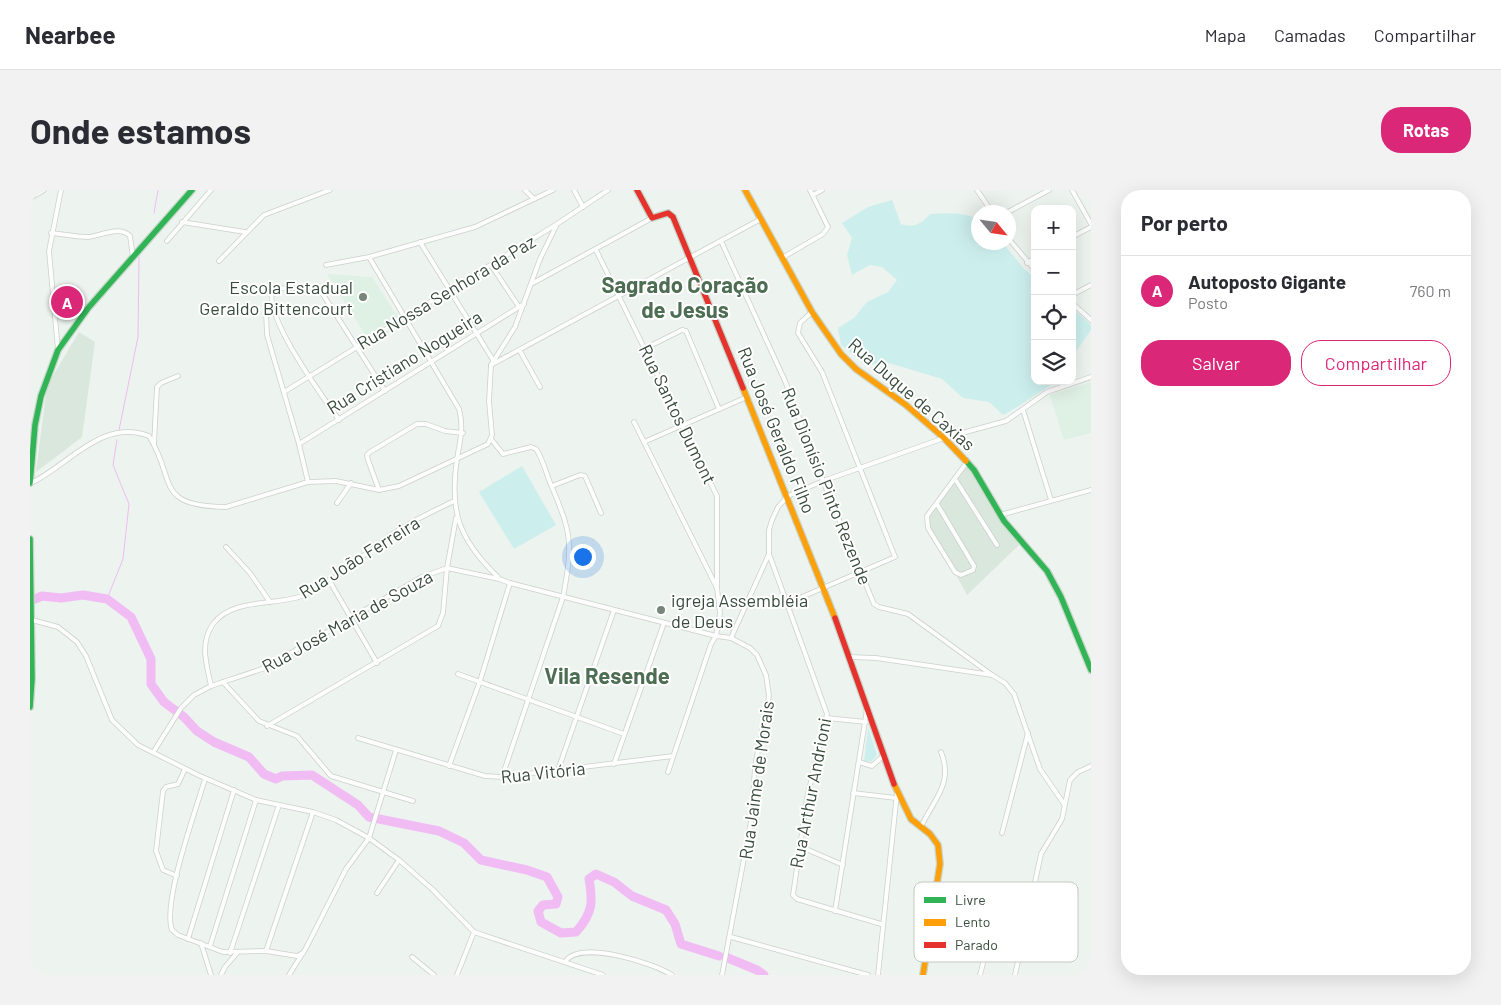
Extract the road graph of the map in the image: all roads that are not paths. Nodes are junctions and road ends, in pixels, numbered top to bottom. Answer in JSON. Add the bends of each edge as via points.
{"nodes":[{"id":1,"x":42,"y":190,"type":"edge"},
{"id":2,"x":61,"y":190,"type":"edge"},
{"id":3,"x":192,"y":190,"type":"edge"},
{"id":4,"x":212,"y":190,"type":"edge"},
{"id":5,"x":330,"y":190,"type":"edge"},
{"id":6,"x":524,"y":190,"type":"edge"},
{"id":7,"x":553,"y":190,"type":"edge"},
{"id":8,"x":574,"y":190,"type":"edge"},
{"id":9,"x":608,"y":190,"type":"edge"},
{"id":10,"x":637,"y":190,"type":"edge"},
{"id":11,"x":744,"y":190,"type":"edge"},
{"id":12,"x":810,"y":190,"type":"edge"},
{"id":13,"x":822,"y":190,"type":"edge"},
{"id":14,"x":978,"y":190,"type":"edge"},
{"id":15,"x":1049,"y":190,"type":"edge"},
{"id":16,"x":1072,"y":190,"type":"edge"},
{"id":17,"x":813,"y":195,"type":"junction"},
{"id":18,"x":30,"y":198,"type":"edge"},
{"id":19,"x":534,"y":199,"type":"junction"},
{"id":20,"x":988,"y":205,"type":"edge"},
{"id":21,"x":583,"y":207,"type":"junction"},
{"id":22,"x":1016,"y":208,"type":"edge"},
{"id":23,"x":652,"y":218,"type":"junction"},
{"id":24,"x":761,"y":219,"type":"junction"},
{"id":25,"x":182,"y":222,"type":"junction"},
{"id":26,"x":558,"y":224,"type":"junction"},
{"id":27,"x":1091,"y":225,"type":"edge"},
{"id":28,"x":245,"y":232,"type":"junction"},
{"id":29,"x":51,"y":233,"type":"junction"},
{"id":30,"x":1076,"y":234,"type":"edge"},
{"id":31,"x":167,"y":241,"type":"dead end"},
{"id":32,"x":721,"y":241,"type":"junction"},
{"id":33,"x":420,"y":242,"type":"junction"},
{"id":34,"x":1016,"y":249,"type":"edge"},
{"id":35,"x":596,"y":250,"type":"junction"},
{"id":36,"x":133,"y":257,"type":"junction"},
{"id":37,"x":369,"y":257,"type":"junction"},
{"id":38,"x":690,"y":258,"type":"junction"},
{"id":39,"x":782,"y":258,"type":"junction"},
{"id":40,"x":220,"y":260,"type":"dead end"},
{"id":41,"x":1031,"y":260,"type":"edge"},
{"id":42,"x":1027,"y":263,"type":"junction"},
{"id":43,"x":326,"y":265,"type":"dead end"},
{"id":44,"x":491,"y":265,"type":"junction"},
{"id":45,"x":1031,"y":266,"type":"edge"},
{"id":46,"x":532,"y":283,"type":"junction"},
{"id":47,"x":1091,"y":285,"type":"edge"},
{"id":48,"x":449,"y":290,"type":"junction"},
{"id":49,"x":1076,"y":293,"type":"edge"},
{"id":50,"x":620,"y":296,"type":"junction"},
{"id":51,"x":524,"y":304,"type":"junction"},
{"id":52,"x":519,"y":307,"type":"junction"},
{"id":53,"x":1076,"y":307,"type":"edge"},
{"id":54,"x":273,"y":308,"type":"junction"},
{"id":55,"x":812,"y":312,"type":"junction"},
{"id":56,"x":404,"y":318,"type":"junction"},
{"id":57,"x":1091,"y":320,"type":"edge"},
{"id":58,"x":476,"y":334,"type":"junction"},
{"id":59,"x":357,"y":346,"type":"junction"},
{"id":60,"x":646,"y":348,"type":"junction"},
{"id":61,"x":58,"y":350,"type":"junction"},
{"id":62,"x":520,"y":351,"type":"junction"},
{"id":63,"x":493,"y":360,"type":"junction"},
{"id":64,"x":430,"y":361,"type":"junction"},
{"id":65,"x":491,"y":365,"type":"junction"},
{"id":66,"x":178,"y":376,"type":"dead end"},
{"id":67,"x":309,"y":376,"type":"junction"},
{"id":68,"x":1091,"y":377,"type":"edge"},
{"id":69,"x":540,"y":387,"type":"dead end"},
{"id":70,"x":385,"y":391,"type":"junction"},
{"id":71,"x":284,"y":392,"type":"junction"},
{"id":72,"x":748,"y":397,"type":"junction"},
{"id":73,"x":719,"y":409,"type":"junction"},
{"id":74,"x":1023,"y":410,"type":"junction"},
{"id":75,"x":339,"y":420,"type":"junction"},
{"id":76,"x":634,"y":422,"type":"dead end"},
{"id":77,"x":683,"y":425,"type":"junction"},
{"id":78,"x":463,"y":433,"type":"junction"},
{"id":79,"x":944,"y":438,"type":"junction"},
{"id":80,"x":491,"y":439,"type":"junction"},
{"id":81,"x":644,"y":442,"type":"junction"},
{"id":82,"x":154,"y":444,"type":"junction"},
{"id":83,"x":299,"y":444,"type":"junction"},
{"id":84,"x":457,"y":460,"type":"junction"},
{"id":85,"x":967,"y":462,"type":"junction"},
{"id":86,"x":858,"y":468,"type":"junction"},
{"id":87,"x":955,"y":479,"type":"junction"},
{"id":88,"x":823,"y":481,"type":"junction"},
{"id":89,"x":308,"y":482,"type":"junction"},
{"id":90,"x":30,"y":483,"type":"edge"},
{"id":91,"x":351,"y":483,"type":"junction"},
{"id":92,"x":552,"y":486,"type":"junction"},
{"id":93,"x":379,"y":490,"type":"junction"},
{"id":94,"x":1091,"y":490,"type":"edge"},
{"id":95,"x":788,"y":496,"type":"junction"},
{"id":96,"x":1051,"y":500,"type":"junction"},
{"id":97,"x":454,"y":501,"type":"junction"},
{"id":98,"x":337,"y":503,"type":"dead end"},
{"id":99,"x":937,"y":504,"type":"junction"},
{"id":100,"x":601,"y":513,"type":"dead end"},
{"id":101,"x":1000,"y":515,"type":"junction"},
{"id":102,"x":456,"y":517,"type":"junction"},
{"id":103,"x":30,"y":539,"type":"edge"},
{"id":104,"x":997,"y":545,"type":"dead end"},
{"id":105,"x":226,"y":547,"type":"dead end"},
{"id":106,"x":30,"y":553,"type":"edge"},
{"id":107,"x":769,"y":554,"type":"junction"},
{"id":108,"x":447,"y":568,"type":"junction"},
{"id":109,"x":861,"y":573,"type":"junction"},
{"id":110,"x":499,"y":579,"type":"junction"},
{"id":111,"x":328,"y":580,"type":"junction"},
{"id":112,"x":510,"y":584,"type":"junction"},
{"id":113,"x":31,"y":587,"type":"edge"},
{"id":114,"x":717,"y":588,"type":"junction"},
{"id":115,"x":822,"y":589,"type":"junction"},
{"id":116,"x":563,"y":597,"type":"junction"},
{"id":117,"x":270,"y":602,"type":"junction"},
{"id":118,"x":788,"y":603,"type":"junction"},
{"id":119,"x":614,"y":610,"type":"junction"},
{"id":120,"x":352,"y":618,"type":"junction"},
{"id":121,"x":32,"y":620,"type":"junction"},
{"id":122,"x":664,"y":623,"type":"junction"},
{"id":123,"x":716,"y":636,"type":"junction"},
{"id":124,"x":731,"y":638,"type":"junction"},
{"id":125,"x":850,"y":657,"type":"junction"},
{"id":126,"x":377,"y":663,"type":"junction"},
{"id":127,"x":1091,"y":670,"type":"edge"},
{"id":128,"x":458,"y":674,"type":"dead end"},
{"id":129,"x":992,"y":675,"type":"junction"},
{"id":130,"x":480,"y":681,"type":"junction"},
{"id":131,"x":223,"y":682,"type":"junction"},
{"id":132,"x":211,"y":686,"type":"junction"},
{"id":133,"x":527,"y":698,"type":"junction"},
{"id":134,"x":30,"y":707,"type":"edge"},
{"id":135,"x":867,"y":709,"type":"junction"},
{"id":136,"x":576,"y":718,"type":"junction"},
{"id":137,"x":827,"y":718,"type":"junction"},
{"id":138,"x":866,"y":722,"type":"junction"},
{"id":139,"x":267,"y":726,"type":"junction"},
{"id":140,"x":1028,"y":733,"type":"junction"},
{"id":141,"x":624,"y":734,"type":"junction"},
{"id":142,"x":358,"y":738,"type":"dead end"},
{"id":143,"x":396,"y":750,"type":"junction"},
{"id":144,"x":154,"y":752,"type":"junction"},
{"id":145,"x":941,"y":752,"type":"dead end"},
{"id":146,"x":673,"y":756,"type":"junction"},
{"id":147,"x":884,"y":756,"type":"junction"},
{"id":148,"x":859,"y":762,"type":"junction"},
{"id":149,"x":614,"y":764,"type":"junction"},
{"id":150,"x":449,"y":766,"type":"junction"},
{"id":151,"x":1091,"y":766,"type":"edge"},
{"id":152,"x":185,"y":770,"type":"junction"},
{"id":153,"x":558,"y":770,"type":"junction"},
{"id":154,"x":668,"y":772,"type":"dead end"},
{"id":155,"x":502,"y":777,"type":"junction"},
{"id":156,"x":206,"y":779,"type":"junction"},
{"id":157,"x":234,"y":790,"type":"junction"},
{"id":158,"x":383,"y":792,"type":"junction"},
{"id":159,"x":853,"y":793,"type":"junction"},
{"id":160,"x":896,"y":796,"type":"junction"},
{"id":161,"x":256,"y":800,"type":"junction"},
{"id":162,"x":413,"y":800,"type":"dead end"},
{"id":163,"x":1064,"y":804,"type":"junction"},
{"id":164,"x":279,"y":806,"type":"junction"},
{"id":165,"x":314,"y":812,"type":"junction"},
{"id":166,"x":921,"y":826,"type":"junction"},
{"id":167,"x":1002,"y":833,"type":"dead end"},
{"id":168,"x":369,"y":838,"type":"junction"},
{"id":169,"x":798,"y":846,"type":"junction"},
{"id":170,"x":399,"y":860,"type":"junction"},
{"id":171,"x":843,"y":865,"type":"junction"},
{"id":172,"x":177,"y":876,"type":"junction"},
{"id":173,"x":936,"y":882,"type":"edge"},
{"id":174,"x":1035,"y":882,"type":"edge"},
{"id":175,"x":377,"y":893,"type":"dead end"},
{"id":176,"x":835,"y":911,"type":"junction"},
{"id":177,"x":882,"y":924,"type":"junction"},
{"id":178,"x":474,"y":932,"type":"junction"},
{"id":179,"x":731,"y":937,"type":"junction"},
{"id":180,"x":188,"y":939,"type":"junction"},
{"id":181,"x":201,"y":943,"type":"junction"},
{"id":182,"x":210,"y":946,"type":"junction"},
{"id":183,"x":266,"y":951,"type":"junction"},
{"id":184,"x":230,"y":952,"type":"junction"},
{"id":185,"x":238,"y":953,"type":"junction"},
{"id":186,"x":303,"y":953,"type":"junction"},
{"id":187,"x":412,"y":957,"type":"dead end"},
{"id":188,"x":565,"y":962,"type":"junction"},
{"id":189,"x":925,"y":962,"type":"edge"},
{"id":190,"x":983,"y":962,"type":"edge"},
{"id":191,"x":1018,"y":962,"type":"edge"},
{"id":192,"x":211,"y":975,"type":"edge"},
{"id":193,"x":221,"y":975,"type":"edge"},
{"id":194,"x":289,"y":975,"type":"edge"},
{"id":195,"x":434,"y":975,"type":"edge"},
{"id":196,"x":457,"y":975,"type":"edge"},
{"id":197,"x":603,"y":975,"type":"edge"},
{"id":198,"x":672,"y":975,"type":"edge"},
{"id":199,"x":722,"y":975,"type":"edge"},
{"id":200,"x":868,"y":975,"type":"edge"},
{"id":201,"x":878,"y":975,"type":"edge"},
{"id":202,"x":923,"y":975,"type":"edge"},
{"id":203,"x":980,"y":975,"type":"edge"},
{"id":204,"x":1015,"y":975,"type":"edge"}],
"edges":[{"from":1,"to":18,"type":"street"},
{"from":2,"to":29,"type":"street"},
{"from":3,"to":36,"type":"main road"},
{"from":4,"to":25,"type":"street"},
{"from":5,"to":28,"type":"street","via":[[264,216]]},
{"from":6,"to":19,"type":"street"},
{"from":7,"to":19,"type":"street"},
{"from":8,"to":21,"type":"street"},
{"from":9,"to":21,"type":"street","name":"Rua Nossa Senhora da Paz"},
{"from":10,"to":23,"type":"main road"},
{"from":11,"to":24,"type":"main road","name":"Rua Duque de Caxias"},
{"from":12,"to":17,"type":"street"},
{"from":13,"to":17,"type":"street"},
{"from":14,"to":20,"type":"street"},
{"from":15,"to":22,"type":"street"},
{"from":16,"to":27,"type":"street"},
{"from":17,"to":39,"type":"street","via":[[828,223],[827,230]]},
{"from":19,"to":33,"type":"street","via":[[475,227]]},
{"from":21,"to":26,"type":"street","name":"Rua Nossa Senhora da Paz"},
{"from":23,"to":35,"type":"street"},
{"from":23,"to":38,"type":"main road","name":"Rua José Geraldo Filho","via":[[671,214]]},
{"from":24,"to":32,"type":"street"},
{"from":24,"to":39,"type":"main road","name":"Rua Duque de Caxias"},
{"from":25,"to":28,"type":"street"},
{"from":25,"to":31,"type":"street"},
{"from":26,"to":44,"type":"street","name":"Rua Nossa Senhora da Paz"},
{"from":26,"to":46,"type":"street"},
{"from":27,"to":30,"type":"street"},
{"from":28,"to":40,"type":"street"},
{"from":29,"to":36,"type":"street","via":[[86,237],[123,232],[130,236]]},
{"from":29,"to":61,"type":"street","via":[[50,271]]},
{"from":32,"to":38,"type":"street"},
{"from":32,"to":88,"type":"street","name":"Rua Dionísio Pinto Rezende","via":[[785,380]]},
{"from":33,"to":37,"type":"street"},
{"from":33,"to":48,"type":"street"},
{"from":34,"to":42,"type":"street"},
{"from":35,"to":46,"type":"street"},
{"from":35,"to":50,"type":"street","name":"Rua Santos Dumont"},
{"from":36,"to":61,"type":"main road","via":[[89,307]]},
{"from":37,"to":43,"type":"street"},
{"from":37,"to":56,"type":"street"},
{"from":38,"to":50,"type":"street"},
{"from":38,"to":72,"type":"main road","name":"Rua José Geraldo Filho"},
{"from":39,"to":55,"type":"main road","name":"Rua Duque de Caxias"},
{"from":41,"to":42,"type":"street"},
{"from":42,"to":45,"type":"street"},
{"from":44,"to":48,"type":"street","name":"Rua Nossa Senhora da Paz"},
{"from":44,"to":52,"type":"street"},
{"from":46,"to":51,"type":"street"},
{"from":47,"to":49,"type":"street"},
{"from":48,"to":56,"type":"street","name":"Rua Nossa Senhora da Paz"},
{"from":48,"to":58,"type":"street"},
{"from":50,"to":60,"type":"street","name":"Rua Santos Dumont"},
{"from":50,"to":62,"type":"street"},
{"from":51,"to":52,"type":"street","name":"Rua Cristiano Nogueira"},
{"from":51,"to":63,"type":"street","via":[[515,327]]},
{"from":52,"to":58,"type":"street","name":"Rua Cristiano Nogueira"},
{"from":53,"to":57,"type":"street"},
{"from":54,"to":59,"type":"street","via":[[273,289],[320,290]]},
{"from":54,"to":67,"type":"street","via":[[281,330]]},
{"from":54,"to":71,"type":"street","via":[[266,312],[267,335]]},
{"from":55,"to":79,"type":"main road","name":"Rua Duque de Caxias","via":[[848,362]]},
{"from":55,"to":86,"type":"street","via":[[800,322],[798,333],[822,372]]},
{"from":56,"to":59,"type":"street","name":"Rua Nossa Senhora da Paz"},
{"from":56,"to":64,"type":"street"},
{"from":58,"to":63,"type":"street"},
{"from":58,"to":64,"type":"street","name":"Rua Cristiano Nogueira"},
{"from":59,"to":67,"type":"street","name":"Rua Nossa Senhora da Paz"},
{"from":59,"to":70,"type":"street"},
{"from":60,"to":73,"type":"street","via":[[686,331]]},
{"from":60,"to":77,"type":"street","name":"Rua Santos Dumont"},
{"from":61,"to":90,"type":"main road","via":[[41,396]]},
{"from":62,"to":65,"type":"street"},
{"from":62,"to":69,"type":"street"},
{"from":63,"to":65,"type":"street"},
{"from":64,"to":70,"type":"street","name":"Rua Cristiano Nogueira"},
{"from":64,"to":78,"type":"street","via":[[459,409]]},
{"from":65,"to":80,"type":"street"},
{"from":66,"to":82,"type":"street","via":[[157,388]]},
{"from":67,"to":71,"type":"street","name":"Rua Nossa Senhora da Paz"},
{"from":67,"to":75,"type":"street"},
{"from":68,"to":74,"type":"street","via":[[1047,392]]},
{"from":70,"to":75,"type":"street","name":"Rua Cristiano Nogueira"},
{"from":71,"to":83,"type":"street"},
{"from":72,"to":73,"type":"street"},
{"from":72,"to":95,"type":"main road","name":"Rua José Geraldo Filho"},
{"from":73,"to":77,"type":"street"},
{"from":74,"to":79,"type":"street","via":[[1006,421]]},
{"from":74,"to":96,"type":"street"},
{"from":75,"to":83,"type":"street","name":"Rua Cristiano Nogueira"},
{"from":76,"to":81,"type":"street"},
{"from":77,"to":81,"type":"street"},
{"from":77,"to":114,"type":"street","name":"Rua Santos Dumont","via":[[717,496]]},
{"from":78,"to":84,"type":"street"},
{"from":78,"to":93,"type":"street","via":[[417,424],[370,452],[368,460]]},
{"from":79,"to":85,"type":"main road","name":"Rua Duque de Caxias"},
{"from":79,"to":86,"type":"street"},
{"from":80,"to":84,"type":"street","via":[[488,444]]},
{"from":80,"to":92,"type":"street","via":[[503,454],[531,447],[536,449]]},
{"from":81,"to":114,"type":"street"},
{"from":82,"to":89,"type":"street","via":[[171,491],[182,500],[199,505],[226,508]]},
{"from":82,"to":90,"type":"street","via":[[149,436],[142,433],[106,435]]},
{"from":83,"to":89,"type":"street"},
{"from":84,"to":93,"type":"street","via":[[399,486]]},
{"from":84,"to":97,"type":"street"},
{"from":85,"to":87,"type":"street"},
{"from":85,"to":101,"type":"main road","name":"Rua Duque de Caxias","via":[[980,478]]},
{"from":86,"to":88,"type":"street"},
{"from":86,"to":109,"type":"street","via":[[894,555],[892,560]]},
{"from":87,"to":99,"type":"street"},
{"from":87,"to":104,"type":"street"},
{"from":88,"to":95,"type":"street"},
{"from":88,"to":109,"type":"street","name":"Rua Dionísio Pinto Rezende"},
{"from":89,"to":91,"type":"street"},
{"from":91,"to":93,"type":"street"},
{"from":91,"to":98,"type":"street"},
{"from":92,"to":100,"type":"street","via":[[585,476]]},
{"from":92,"to":116,"type":"street","via":[[568,529],[570,556]]},
{"from":94,"to":96,"type":"street"},
{"from":95,"to":107,"type":"street","via":[[778,506],[772,520]]},
{"from":95,"to":115,"type":"main road","name":"Rua José Geraldo Filho"},
{"from":96,"to":101,"type":"street"},
{"from":97,"to":102,"type":"street"},
{"from":97,"to":111,"type":"street","name":"Rua João Ferreira","via":[[398,530]]},
{"from":99,"to":99,"type":"street","via":[[927,523],[955,572],[961,575],[974,566]]},
{"from":101,"to":127,"type":"main road","name":"Rua Duque de Caxias","via":[[1053,580]]},
{"from":102,"to":108,"type":"street"},
{"from":102,"to":110,"type":"street","via":[[477,554]]},
{"from":103,"to":106,"type":"main road"},
{"from":105,"to":117,"type":"street"},
{"from":106,"to":113,"type":"main road"},
{"from":107,"to":118,"type":"street","name":"Rua Arthur Andrioni"},
{"from":107,"to":124,"type":"street"},
{"from":108,"to":110,"type":"street","name":"Rua José Maria de Souza"},
{"from":108,"to":120,"type":"street","name":"Rua José Maria de Souza","via":[[422,578]]},
{"from":108,"to":126,"type":"street","via":[[438,626]]},
{"from":109,"to":115,"type":"street"},
{"from":109,"to":129,"type":"street","name":"Rua Dionísio Pinto Rezende","via":[[871,598],[879,607],[908,614]]},
{"from":110,"to":112,"type":"street","name":"Rua José Maria de Souza"},
{"from":111,"to":117,"type":"street","name":"Rua João Ferreira","via":[[303,596]]},
{"from":111,"to":120,"type":"street"},
{"from":112,"to":116,"type":"street","name":"Rua José Maria de Souza"},
{"from":112,"to":130,"type":"street"},
{"from":113,"to":121,"type":"main road"},
{"from":114,"to":123,"type":"street","via":[[720,613]]},
{"from":115,"to":118,"type":"street"},
{"from":115,"to":125,"type":"main road","name":"Rua José Geraldo Filho"},
{"from":116,"to":119,"type":"street","name":"Rua José Maria de Souza"},
{"from":116,"to":133,"type":"street"},
{"from":117,"to":132,"type":"street","name":"Rua João Ferreira","via":[[230,610],[213,624],[204,655]]},
{"from":118,"to":137,"type":"street","name":"Rua Arthur Andrioni"},
{"from":119,"to":122,"type":"street","name":"Rua José Maria de Souza"},
{"from":119,"to":136,"type":"street"},
{"from":120,"to":126,"type":"street"},
{"from":120,"to":131,"type":"street","name":"Rua José Maria de Souza","via":[[265,668]]},
{"from":121,"to":134,"type":"main road"},
{"from":121,"to":144,"type":"street","via":[[58,627],[78,642],[112,720],[138,745]]},
{"from":122,"to":123,"type":"street","name":"Rua José Maria de Souza"},
{"from":122,"to":141,"type":"street"},
{"from":123,"to":124,"type":"street","name":"Rua José Maria de Souza"},
{"from":123,"to":146,"type":"street"},
{"from":124,"to":179,"type":"street","name":"Rua Jaime de Morais","via":[[757,655],[766,675],[769,696],[756,758],[752,816]]},
{"from":125,"to":129,"type":"street"},
{"from":125,"to":135,"type":"main road","name":"Rua José Geraldo Filho"},
{"from":126,"to":139,"type":"street"},
{"from":128,"to":130,"type":"street"},
{"from":129,"to":140,"type":"street","name":"Rua Dionísio Pinto Rezende","via":[[1014,694]]},
{"from":130,"to":133,"type":"street"},
{"from":130,"to":150,"type":"street"},
{"from":131,"to":132,"type":"street","name":"Rua José Maria de Souza"},
{"from":131,"to":139,"type":"street","via":[[250,714]]},
{"from":132,"to":144,"type":"street","name":"Rua José Maria de Souza","via":[[194,695],[181,708]]},
{"from":133,"to":136,"type":"street"},
{"from":133,"to":155,"type":"street"},
{"from":135,"to":138,"type":"street"},
{"from":135,"to":147,"type":"main road","name":"Rua José Geraldo Filho"},
{"from":136,"to":141,"type":"street"},
{"from":136,"to":153,"type":"street"},
{"from":137,"to":138,"type":"street"},
{"from":137,"to":169,"type":"street","name":"Rua Arthur Andrioni","via":[[816,755]]},
{"from":138,"to":148,"type":"street"},
{"from":139,"to":158,"type":"street","via":[[297,736],[324,770],[336,778]]},
{"from":140,"to":163,"type":"street","name":"Rua Dionísio Pinto Rezende","via":[[1043,775]]},
{"from":140,"to":167,"type":"street"},
{"from":141,"to":149,"type":"street"},
{"from":142,"to":143,"type":"street","name":"Rua Vitória"},
{"from":143,"to":150,"type":"street","name":"Rua Vitória"},
{"from":143,"to":158,"type":"street"},
{"from":144,"to":152,"type":"street"},
{"from":145,"to":166,"type":"street","via":[[944,760],[943,785]]},
{"from":146,"to":149,"type":"street","name":"Rua Vitória"},
{"from":146,"to":154,"type":"street"},
{"from":147,"to":148,"type":"street","via":[[872,766]]},
{"from":147,"to":160,"type":"main road","name":"Rua José Geraldo Filho"},
{"from":148,"to":159,"type":"street"},
{"from":149,"to":153,"type":"street","name":"Rua Vitória"},
{"from":150,"to":155,"type":"street","name":"Rua Vitória","via":[[476,775]]},
{"from":151,"to":163,"type":"street","via":[[1070,780]]},
{"from":152,"to":156,"type":"street"},
{"from":152,"to":172,"type":"street","via":[[178,784],[164,789],[156,851],[163,870]]},
{"from":153,"to":155,"type":"street","name":"Rua Vitória"},
{"from":156,"to":157,"type":"street"},
{"from":156,"to":172,"type":"street"},
{"from":157,"to":161,"type":"street"},
{"from":157,"to":180,"type":"street"},
{"from":158,"to":162,"type":"street"},
{"from":158,"to":168,"type":"street"},
{"from":159,"to":160,"type":"street"},
{"from":159,"to":171,"type":"street"},
{"from":160,"to":166,"type":"main road","name":"Rua José Geraldo Filho","via":[[911,819]]},
{"from":160,"to":177,"type":"street"},
{"from":161,"to":164,"type":"street"},
{"from":161,"to":182,"type":"street"},
{"from":163,"to":174,"type":"street","via":[[1062,819],[1041,854]]},
{"from":164,"to":165,"type":"street"},
{"from":164,"to":184,"type":"street"},
{"from":165,"to":168,"type":"street"},
{"from":165,"to":183,"type":"street"},
{"from":166,"to":173,"type":"main road","name":"Rua José Geraldo Filho","via":[[934,838],[940,854]]},
{"from":168,"to":170,"type":"street"},
{"from":168,"to":186,"type":"street","via":[[346,869]]},
{"from":169,"to":171,"type":"street"},
{"from":169,"to":176,"type":"street","name":"Rua Arthur Andrioni","via":[[794,897]]},
{"from":170,"to":175,"type":"street"},
{"from":170,"to":178,"type":"street"},
{"from":171,"to":176,"type":"street"},
{"from":172,"to":180,"type":"street","via":[[170,925],[174,932]]},
{"from":176,"to":177,"type":"street"},
{"from":177,"to":201,"type":"street"},
{"from":178,"to":188,"type":"street"},
{"from":178,"to":196,"type":"street"},
{"from":179,"to":199,"type":"street","name":"Rua Jaime de Morais"},
{"from":179,"to":200,"type":"street"},
{"from":180,"to":181,"type":"street"},
{"from":181,"to":182,"type":"street"},
{"from":181,"to":192,"type":"street"},
{"from":182,"to":184,"type":"street"},
{"from":183,"to":185,"type":"street"},
{"from":183,"to":186,"type":"street","via":[[297,956]]},
{"from":184,"to":185,"type":"street"},
{"from":185,"to":193,"type":"street"},
{"from":186,"to":194,"type":"street"},
{"from":187,"to":195,"type":"street"},
{"from":188,"to":197,"type":"street"},
{"from":188,"to":198,"type":"street","via":[[576,953],[610,954],[653,965]]},
{"from":189,"to":202,"type":"main road","name":"Rua José Geraldo Filho"},
{"from":190,"to":203,"type":"street"},
{"from":191,"to":204,"type":"street"}]}
